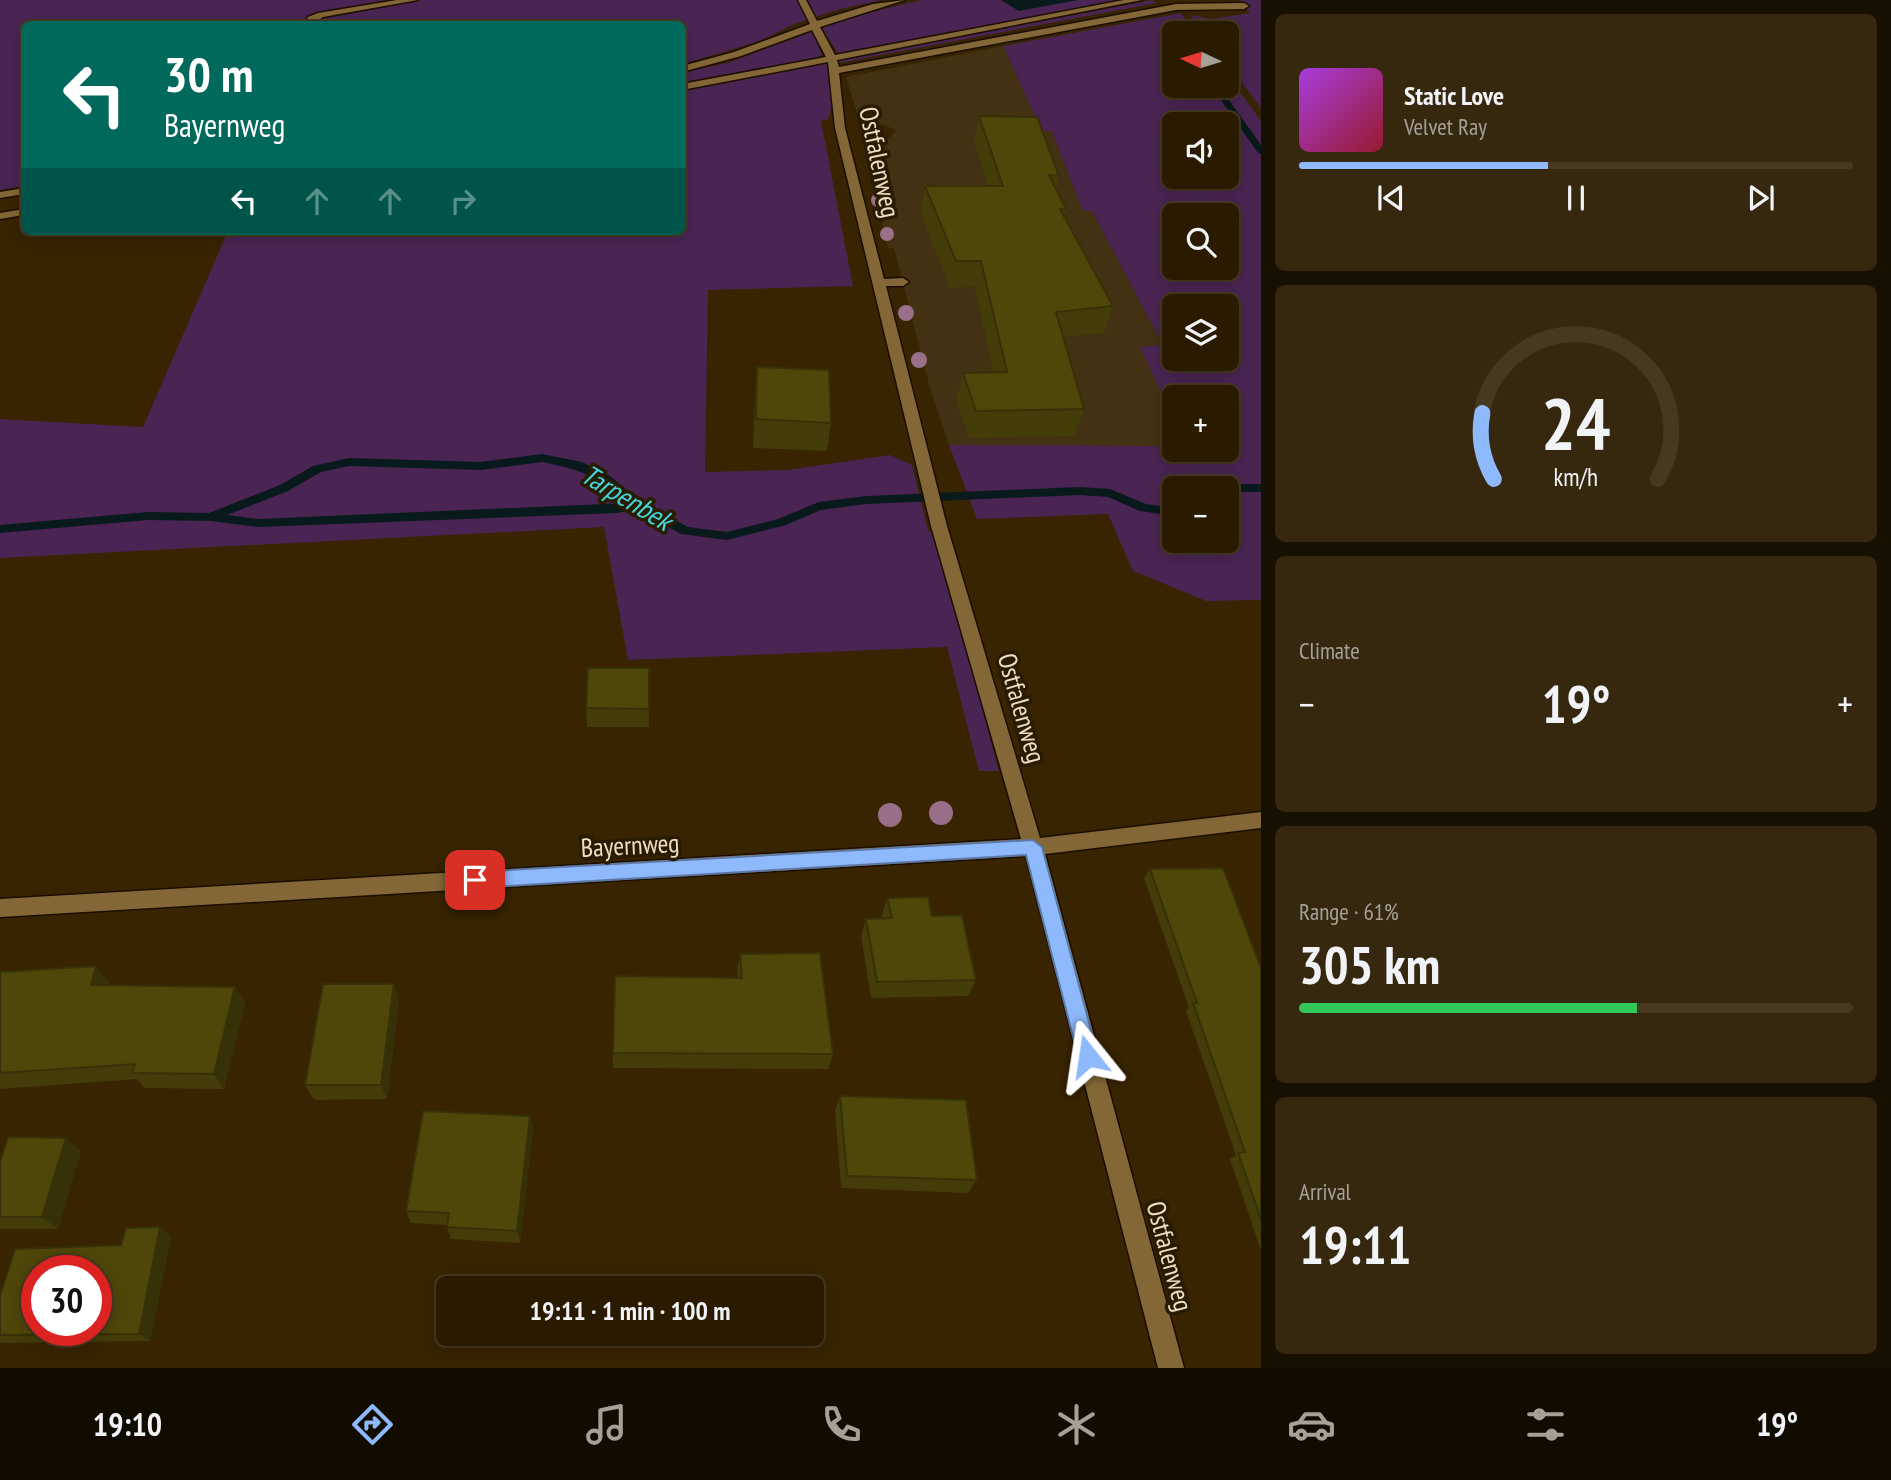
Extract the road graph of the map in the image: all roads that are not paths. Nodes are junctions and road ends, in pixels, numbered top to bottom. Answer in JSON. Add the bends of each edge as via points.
{"nodes":[{"id":1,"x":414,"y":0,"type":"edge"},
{"id":2,"x":802,"y":0,"type":"edge"},
{"id":3,"x":901,"y":0,"type":"edge"},
{"id":4,"x":1138,"y":0,"type":"edge"},
{"id":5,"x":1244,"y":6,"type":"dead end"},
{"id":6,"x":311,"y":21,"type":"edge"},
{"id":7,"x":814,"y":24,"type":"junction"},
{"id":8,"x":833,"y":63,"type":"junction"},
{"id":9,"x":686,"y":68,"type":"edge"},
{"id":10,"x":686,"y":85,"type":"edge"},
{"id":11,"x":21,"y":192,"type":"edge"},
{"id":12,"x":0,"y":195,"type":"edge"},
{"id":13,"x":21,"y":212,"type":"edge"},
{"id":14,"x":0,"y":216,"type":"edge"},
{"id":15,"x":903,"y":282,"type":"dead end"},
{"id":16,"x":879,"y":283,"type":"junction"},
{"id":17,"x":1261,"y":820,"type":"edge"},
{"id":18,"x":1033,"y":847,"type":"junction"},
{"id":19,"x":0,"y":908,"type":"edge"},
{"id":20,"x":1171,"y":1368,"type":"edge"}],
"edges":[{"from":1,"to":6,"type":"street","via":[[321,15]]},
{"from":2,"to":7,"type":"street"},
{"from":3,"to":7,"type":"street"},
{"from":4,"to":8,"type":"street"},
{"from":5,"to":8,"type":"street","via":[[1176,7]]},
{"from":7,"to":8,"type":"street"},
{"from":7,"to":9,"type":"street","via":[[723,60]]},
{"from":8,"to":10,"type":"street"},
{"from":8,"to":16,"type":"street","name":"Ostfalenweg","via":[[840,128]]},
{"from":11,"to":12,"type":"street"},
{"from":13,"to":14,"type":"street"},
{"from":15,"to":16,"type":"street"},
{"from":16,"to":18,"type":"street","name":"Ostfalenweg","via":[[939,526]]},
{"from":17,"to":18,"type":"street","name":"Bayernweg"},
{"from":18,"to":19,"type":"street","name":"Bayernweg"},
{"from":18,"to":20,"type":"street","name":"Ostfalenweg"}]}
